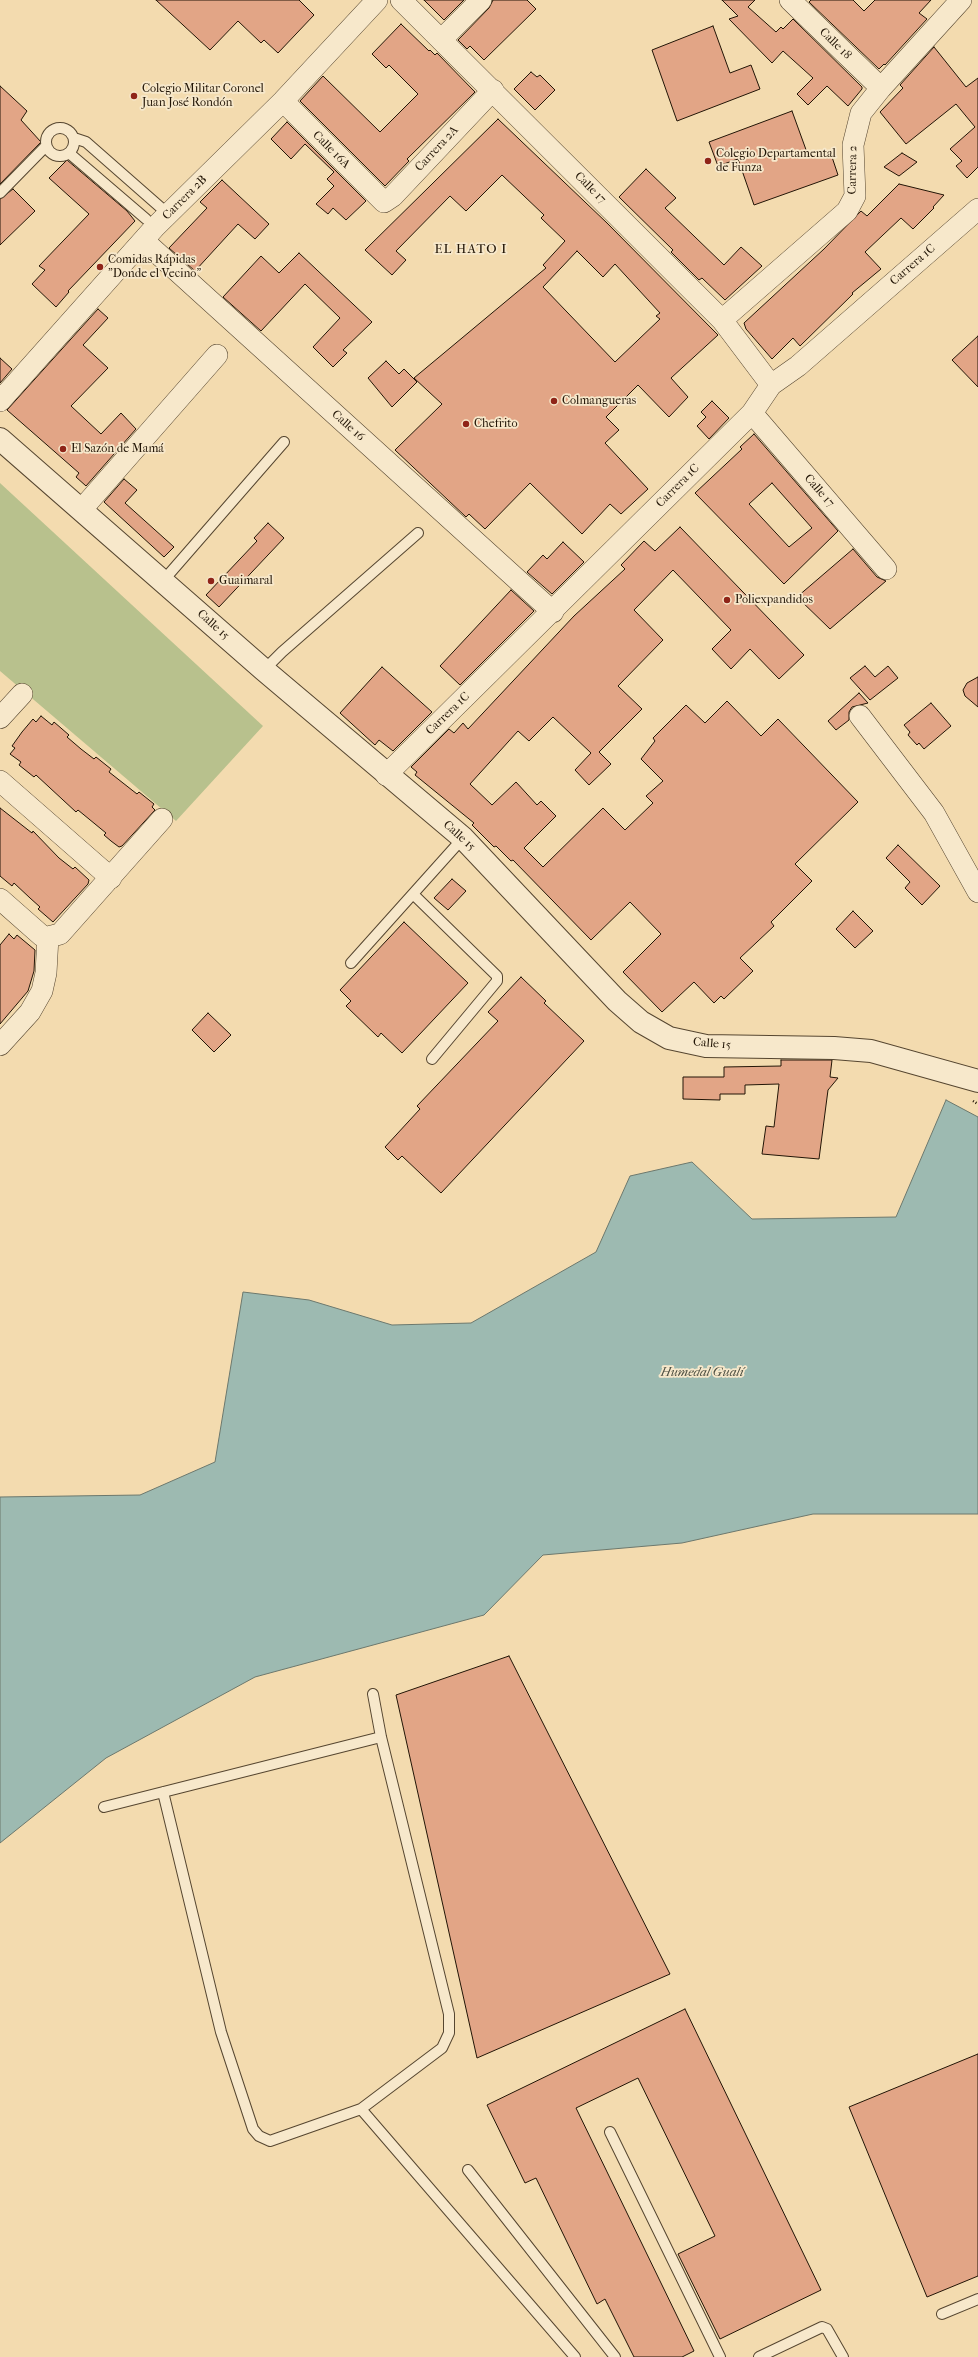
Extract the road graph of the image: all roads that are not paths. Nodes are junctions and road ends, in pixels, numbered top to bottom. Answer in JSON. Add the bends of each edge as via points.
{"nodes":[{"id":1,"x":377,"y":0,"type":"edge"},
{"id":2,"x":401,"y":0,"type":"edge"},
{"id":3,"x":481,"y":0,"type":"edge"},
{"id":4,"x":790,"y":0,"type":"edge"},
{"id":5,"x":961,"y":0,"type":"edge"},
{"id":6,"x":441,"y":40,"type":"junction"},
{"id":7,"x":881,"y":88,"type":"junction"},
{"id":8,"x":493,"y":90,"type":"junction"},
{"id":9,"x":283,"y":101,"type":"junction"},
{"id":10,"x":74,"y":138,"type":"junction"},
{"id":11,"x":46,"y":146,"type":"junction"},
{"id":12,"x":69,"y":153,"type":"junction"},
{"id":13,"x":0,"y":193,"type":"edge"},
{"id":14,"x":380,"y":199,"type":"joint"},
{"id":15,"x":978,"y":209,"type":"edge"},
{"id":16,"x":168,"y":214,"type":"junction"},
{"id":17,"x":146,"y":219,"type":"dead end"},
{"id":18,"x":144,"y":241,"type":"junction"},
{"id":19,"x":722,"y":320,"type":"junction"},
{"id":20,"x":216,"y":355,"type":"dead end"},
{"id":21,"x":771,"y":385,"type":"junction"},
{"id":22,"x":0,"y":401,"type":"edge"},
{"id":23,"x":752,"y":413,"type":"junction"},
{"id":24,"x":0,"y":439,"type":"edge"},
{"id":25,"x":284,"y":442,"type":"dead end"},
{"id":26,"x":82,"y":509,"type":"junction"},
{"id":27,"x":418,"y":533,"type":"dead end"},
{"id":28,"x":886,"y":569,"type":"dead end"},
{"id":29,"x":163,"y":581,"type":"junction"},
{"id":30,"x":553,"y":612,"type":"junction"},
{"id":31,"x":264,"y":670,"type":"junction"},
{"id":32,"x":22,"y":694,"type":"dead end"},
{"id":33,"x":860,"y":716,"type":"dead end"},
{"id":34,"x":0,"y":718,"type":"edge"},
{"id":35,"x":386,"y":775,"type":"junction"},
{"id":36,"x":0,"y":781,"type":"edge"},
{"id":37,"x":162,"y":819,"type":"dead end"},
{"id":38,"x":463,"y":838,"type":"junction"},
{"id":39,"x":111,"y":878,"type":"junction"},
{"id":40,"x":978,"y":892,"type":"edge"},
{"id":41,"x":414,"y":895,"type":"junction"},
{"id":42,"x":2,"y":905,"type":"edge"},
{"id":43,"x":48,"y":937,"type":"junction"},
{"id":44,"x":352,"y":963,"type":"dead end"},
{"id":45,"x":0,"y":1045,"type":"edge"},
{"id":46,"x":432,"y":1059,"type":"dead end"},
{"id":47,"x":978,"y":1082,"type":"edge"},
{"id":48,"x":373,"y":1694,"type":"dead end"},
{"id":49,"x":381,"y":1737,"type":"junction"},
{"id":50,"x":163,"y":1792,"type":"junction"},
{"id":51,"x":104,"y":1807,"type":"dead end"},
{"id":52,"x":361,"y":2109,"type":"junction"},
{"id":53,"x":610,"y":2132,"type":"dead end"},
{"id":54,"x":468,"y":2170,"type":"dead end"},
{"id":55,"x":978,"y":2299,"type":"edge"},
{"id":56,"x":942,"y":2314,"type":"dead end"},
{"id":57,"x":575,"y":2357,"type":"edge"},
{"id":58,"x":615,"y":2357,"type":"edge"},
{"id":59,"x":720,"y":2357,"type":"edge"},
{"id":60,"x":759,"y":2357,"type":"edge"},
{"id":61,"x":843,"y":2357,"type":"edge"}],
"edges":[{"from":1,"to":9,"type":"street","name":"Carrera 2B"},
{"from":2,"to":6,"type":"street","name":"Calle 17"},
{"from":3,"to":6,"type":"street"},
{"from":4,"to":7,"type":"street","name":"Calle 18"},
{"from":5,"to":7,"type":"street","name":"Carrera 2"},
{"from":6,"to":8,"type":"street","name":"Calle 17"},
{"from":7,"to":19,"type":"street","name":"Carrera 2","via":[[861,113],[856,128],[853,145],[855,196],[847,211]]},
{"from":8,"to":14,"type":"street","name":"Carrera 2A","via":[[393,196],[384,202]]},
{"from":8,"to":19,"type":"street","name":"Calle 17"},
{"from":9,"to":14,"type":"street","name":"Calle 16A"},
{"from":9,"to":16,"type":"street","name":"Carrera 2B"},
{"from":10,"to":11,"type":"lane","via":[[67,129],[56,128],[48,135]]},
{"from":10,"to":12,"type":"lane","via":[[73,149]]},
{"from":10,"to":16,"type":"lane","via":[[86,142]]},
{"from":11,"to":12,"type":"lane","via":[[58,156]]},
{"from":11,"to":13,"type":"lane"},
{"from":12,"to":17,"type":"lane"},
{"from":15,"to":21,"type":"street","name":"Carrera 1C","via":[[798,366]]},
{"from":16,"to":18,"type":"street","name":"Carrera 2B"},
{"from":18,"to":22,"type":"street","name":"Carrera 2B"},
{"from":18,"to":30,"type":"street","name":"Calle 16"},
{"from":19,"to":21,"type":"street","name":"Calle 17"},
{"from":20,"to":26,"type":"street"},
{"from":21,"to":23,"type":"street","name":"Carrera 1C"},
{"from":23,"to":28,"type":"street","name":"Calle 17"},
{"from":23,"to":30,"type":"street","name":"Carrera 1C"},
{"from":24,"to":26,"type":"street","name":"Calle 15"},
{"from":25,"to":29,"type":"lane"},
{"from":26,"to":29,"type":"street","name":"Calle 15"},
{"from":27,"to":31,"type":"lane"},
{"from":29,"to":31,"type":"street","name":"Calle 15"},
{"from":30,"to":35,"type":"street","name":"Carrera 1C"},
{"from":31,"to":35,"type":"street","name":"Calle 15"},
{"from":32,"to":34,"type":"street"},
{"from":33,"to":40,"type":"street","via":[[934,814]]},
{"from":35,"to":38,"type":"street","name":"Calle 15"},
{"from":36,"to":39,"type":"street"},
{"from":37,"to":39,"type":"street"},
{"from":38,"to":41,"type":"lane"},
{"from":38,"to":47,"type":"street","name":"Calle 15","via":[[617,1001],[641,1022],[670,1038],[706,1046],[872,1051]]},
{"from":39,"to":43,"type":"street","via":[[65,930]]},
{"from":41,"to":44,"type":"lane"},
{"from":41,"to":46,"type":"lane","via":[[497,976],[497,981]]},
{"from":42,"to":43,"type":"street","via":[[42,936]]},
{"from":43,"to":45,"type":"street","via":[[42,991],[30,1012]]},
{"from":48,"to":49,"type":"lane"},
{"from":49,"to":50,"type":"lane"},
{"from":49,"to":52,"type":"lane","via":[[449,2014],[449,2033],[442,2048]]},
{"from":50,"to":51,"type":"lane"},
{"from":50,"to":52,"type":"lane","via":[[222,2032],[253,2129],[259,2136],[270,2141]]},
{"from":52,"to":57,"type":"lane"},
{"from":53,"to":59,"type":"lane"},
{"from":54,"to":58,"type":"lane"},
{"from":55,"to":56,"type":"lane"},
{"from":60,"to":61,"type":"lane","via":[[822,2327],[827,2329]]}]}
